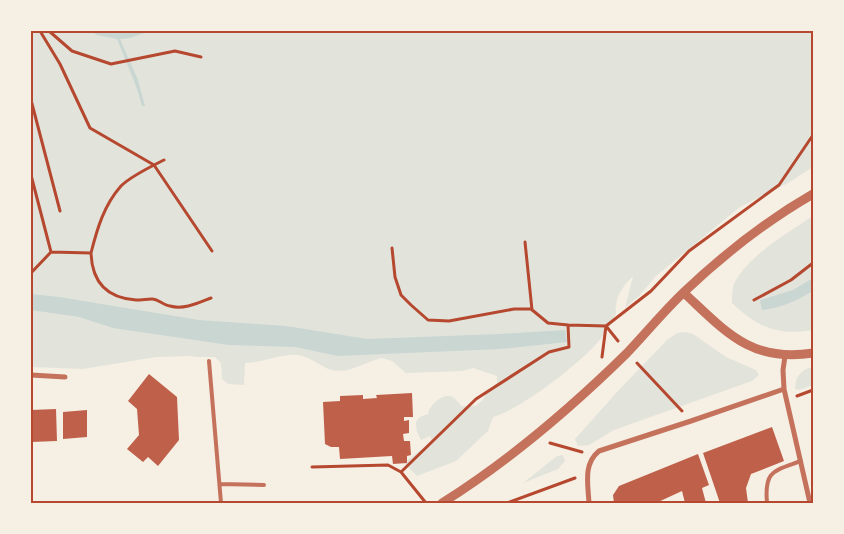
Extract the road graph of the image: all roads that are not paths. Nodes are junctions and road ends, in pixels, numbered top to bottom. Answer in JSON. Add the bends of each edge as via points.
{"nodes":[{"id":1,"x":813,"y":194,"type":"edge"},
{"id":2,"x":684,"y":292,"type":"junction"},
{"id":3,"x":813,"y":353,"type":"edge"},
{"id":4,"x":785,"y":356,"type":"junction"},
{"id":5,"x":209,"y":361,"type":"dead end"},
{"id":6,"x":31,"y":375,"type":"edge"},
{"id":7,"x":65,"y":377,"type":"dead end"},
{"id":8,"x":784,"y":389,"type":"junction"},
{"id":9,"x":801,"y":461,"type":"junction"},
{"id":10,"x":220,"y":484,"type":"junction"},
{"id":11,"x":264,"y":485,"type":"dead end"},
{"id":12,"x":221,"y":503,"type":"edge"},
{"id":13,"x":442,"y":503,"type":"edge"},
{"id":14,"x":589,"y":503,"type":"edge"},
{"id":15,"x":768,"y":503,"type":"edge"},
{"id":16,"x":810,"y":503,"type":"edge"}],
"edges":[{"from":1,"to":2,"type":"street","via":[[733,249]]},
{"from":2,"to":4,"type":"street","via":[[733,338],[758,350]]},
{"from":2,"to":13,"type":"street","via":[[599,379],[531,438]]},
{"from":3,"to":4,"type":"street"},
{"from":4,"to":8,"type":"street"},
{"from":5,"to":10,"type":"lane"},
{"from":6,"to":7,"type":"street"},
{"from":8,"to":9,"type":"street"},
{"from":8,"to":14,"type":"street","via":[[598,451],[589,462]]},
{"from":9,"to":15,"type":"lane","via":[[776,470],[769,478],[766,488]]},
{"from":9,"to":16,"type":"street"},
{"from":10,"to":11,"type":"lane"},
{"from":10,"to":12,"type":"lane"}]}
